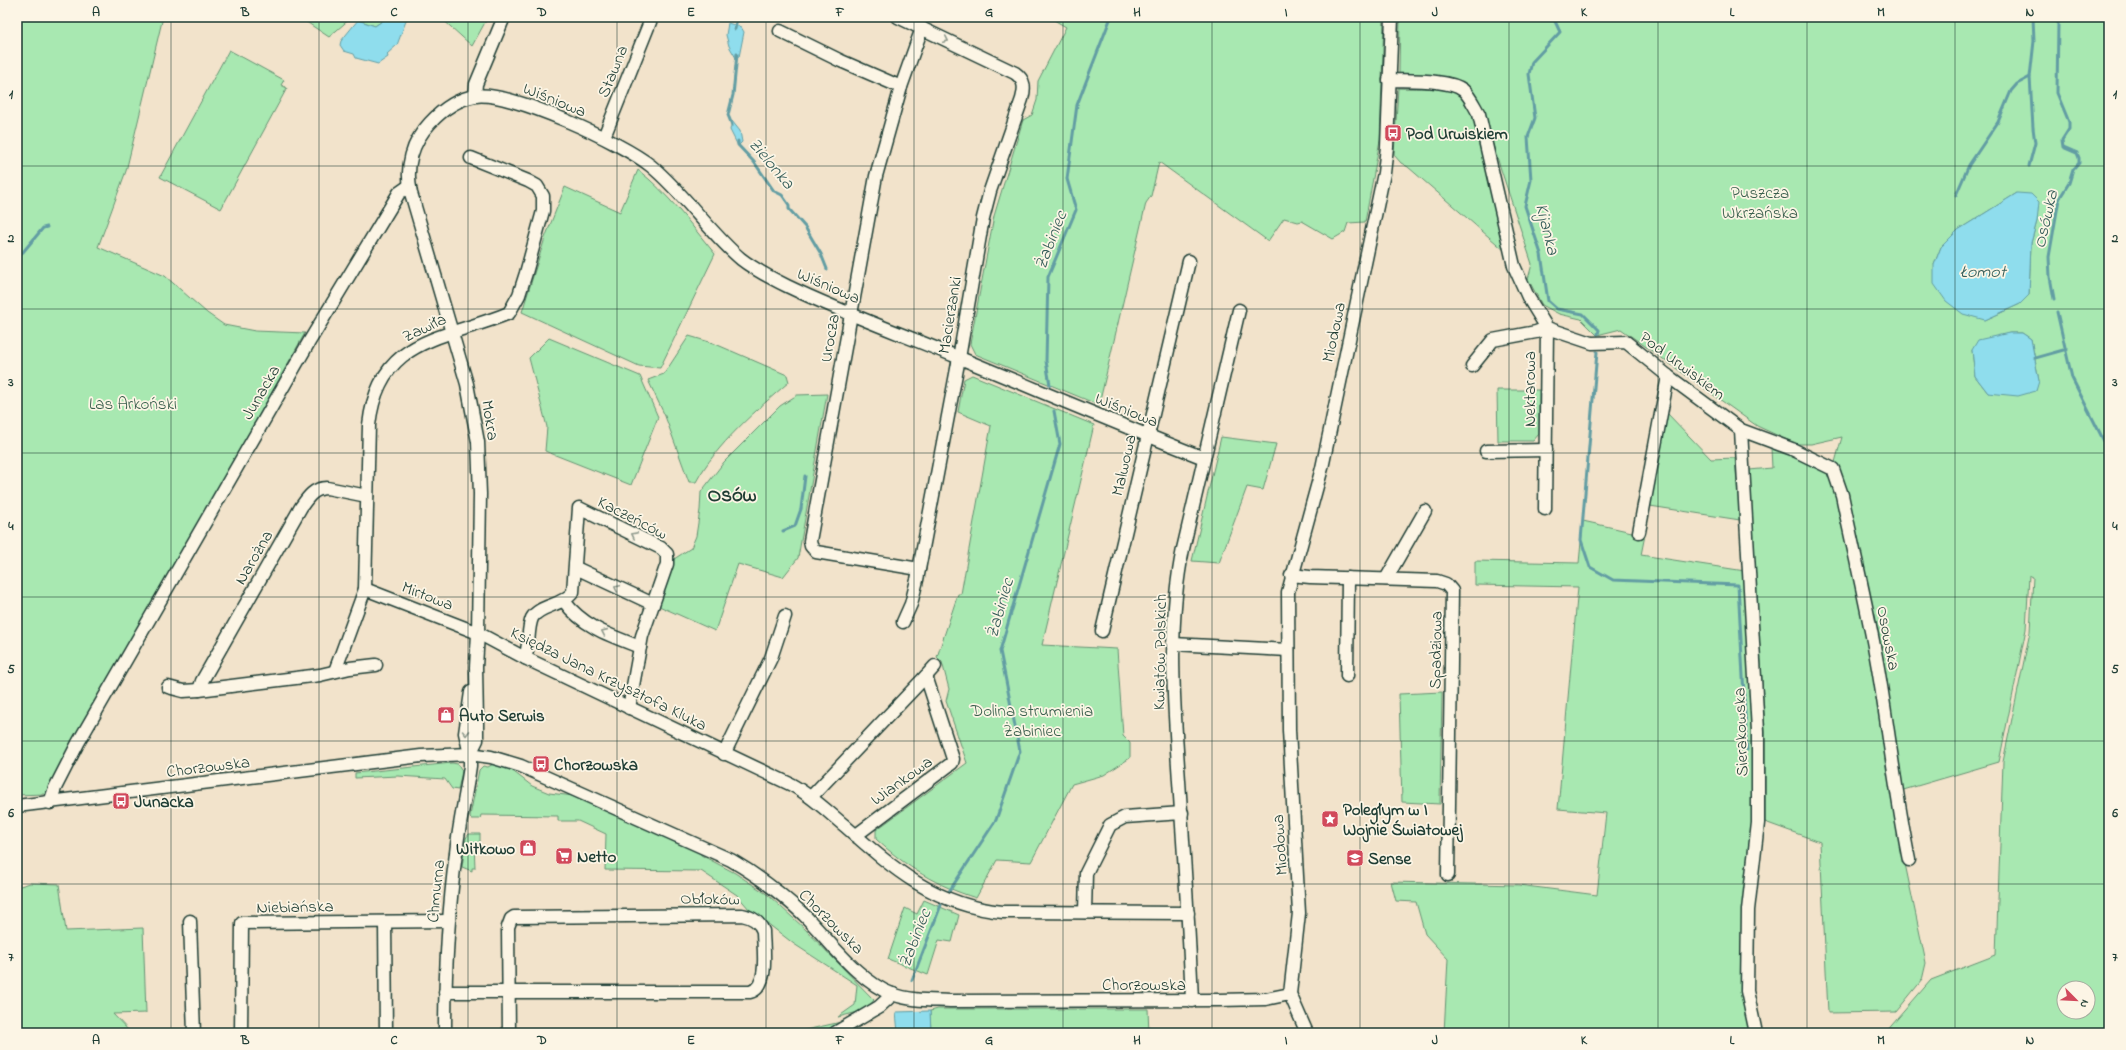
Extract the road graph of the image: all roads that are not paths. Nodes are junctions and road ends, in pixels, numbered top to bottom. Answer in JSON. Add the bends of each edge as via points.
{"nodes":[{"id":1,"x":504,"y":17,"type":"edge"},
{"id":2,"x":651,"y":17,"type":"edge"},
{"id":3,"x":898,"y":17,"type":"edge"},
{"id":4,"x":1392,"y":17,"type":"edge"},
{"id":5,"x":915,"y":23,"type":"edge"},
{"id":6,"x":780,"y":31,"type":"dead end"},
{"id":7,"x":1389,"y":80,"type":"junction"},
{"id":8,"x":901,"y":87,"type":"junction"},
{"id":9,"x":475,"y":96,"type":"junction"},
{"id":10,"x":604,"y":137,"type":"junction"},
{"id":11,"x":472,"y":158,"type":"dead end"},
{"id":12,"x":409,"y":186,"type":"junction"},
{"id":13,"x":1188,"y":261,"type":"dead end"},
{"id":14,"x":1239,"y":310,"type":"dead end"},
{"id":15,"x":850,"y":313,"type":"junction"},
{"id":16,"x":1547,"y":328,"type":"junction"},
{"id":17,"x":451,"y":332,"type":"junction"},
{"id":18,"x":959,"y":358,"type":"junction"},
{"id":19,"x":1472,"y":366,"type":"dead end"},
{"id":20,"x":1668,"y":376,"type":"junction"},
{"id":21,"x":1741,"y":430,"type":"junction"},
{"id":22,"x":1147,"y":436,"type":"junction"},
{"id":23,"x":1546,"y":450,"type":"junction"},
{"id":24,"x":1792,"y":450,"type":"joint"},
{"id":25,"x":1486,"y":451,"type":"dead end"},
{"id":26,"x":1204,"y":458,"type":"junction"},
{"id":27,"x":366,"y":496,"type":"junction"},
{"id":28,"x":1545,"y":509,"type":"dead end"},
{"id":29,"x":1425,"y":511,"type":"dead end"},
{"id":30,"x":1639,"y":532,"type":"dead end"},
{"id":31,"x":576,"y":568,"type":"junction"},
{"id":32,"x":919,"y":569,"type":"junction"},
{"id":33,"x":1291,"y":575,"type":"junction"},
{"id":34,"x":1348,"y":578,"type":"junction"},
{"id":35,"x":1386,"y":579,"type":"junction"},
{"id":36,"x":365,"y":589,"type":"junction"},
{"id":37,"x":564,"y":601,"type":"junction"},
{"id":38,"x":653,"y":604,"type":"junction"},
{"id":39,"x":785,"y":616,"type":"dead end"},
{"id":40,"x":903,"y":622,"type":"dead end"},
{"id":41,"x":1102,"y":631,"type":"dead end"},
{"id":42,"x":478,"y":633,"type":"junction"},
{"id":43,"x":1173,"y":644,"type":"junction"},
{"id":44,"x":640,"y":647,"type":"junction"},
{"id":45,"x":1288,"y":650,"type":"junction"},
{"id":46,"x":525,"y":658,"type":"junction"},
{"id":47,"x":376,"y":664,"type":"dead end"},
{"id":48,"x":935,"y":666,"type":"dead end"},
{"id":49,"x":335,"y":671,"type":"junction"},
{"id":50,"x":926,"y":676,"type":"junction"},
{"id":51,"x":1347,"y":676,"type":"dead end"},
{"id":52,"x":168,"y":687,"type":"dead end"},
{"id":53,"x":199,"y":690,"type":"junction"},
{"id":54,"x":630,"y":708,"type":"junction"},
{"id":55,"x":470,"y":754,"type":"junction"},
{"id":56,"x":724,"y":754,"type":"junction"},
{"id":57,"x":811,"y":797,"type":"junction"},
{"id":58,"x":50,"y":803,"type":"junction"},
{"id":59,"x":17,"y":806,"type":"edge"},
{"id":60,"x":1182,"y":813,"type":"junction"},
{"id":61,"x":855,"y":836,"type":"junction"},
{"id":62,"x":1909,"y":860,"type":"dead end"},
{"id":63,"x":1448,"y":874,"type":"dead end"},
{"id":64,"x":1085,"y":912,"type":"junction"},
{"id":65,"x":1188,"y":913,"type":"junction"},
{"id":66,"x":190,"y":921,"type":"dead end"},
{"id":67,"x":448,"y":921,"type":"junction"},
{"id":68,"x":385,"y":922,"type":"junction"},
{"id":69,"x":445,"y":992,"type":"junction"},
{"id":70,"x":509,"y":993,"type":"junction"},
{"id":71,"x":893,"y":994,"type":"junction"},
{"id":72,"x":1290,"y":994,"type":"junction"},
{"id":73,"x":1192,"y":1001,"type":"junction"},
{"id":74,"x":194,"y":1033,"type":"edge"},
{"id":75,"x":241,"y":1033,"type":"edge"},
{"id":76,"x":386,"y":1033,"type":"edge"},
{"id":77,"x":446,"y":1033,"type":"edge"},
{"id":78,"x":509,"y":1033,"type":"edge"},
{"id":79,"x":835,"y":1033,"type":"edge"},
{"id":80,"x":1307,"y":1033,"type":"edge"},
{"id":81,"x":1756,"y":1033,"type":"edge"}],
"edges":[{"from":1,"to":9,"type":"street","via":[[476,84]]},
{"from":2,"to":10,"type":"street","name":"Stawna"},
{"from":3,"to":5,"type":"street"},
{"from":4,"to":7,"type":"street","name":"Miodowa"},
{"from":5,"to":8,"type":"street","name":"Urocza"},
{"from":5,"to":18,"type":"street","name":"Macierzanki","one_way":true,"via":[[1015,73],[1023,81],[1023,93],[987,204]]},
{"from":6,"to":8,"type":"street"},
{"from":7,"to":16,"type":"street","via":[[1450,84],[1462,90],[1471,100],[1479,114],[1514,266],[1528,297]]},
{"from":7,"to":33,"type":"street","name":"Miodowa","via":[[1384,173],[1322,468]]},
{"from":8,"to":15,"type":"street","name":"Urocza","via":[[876,176]]},
{"from":9,"to":10,"type":"street","name":"Wiśniowa","via":[[508,99]]},
{"from":9,"to":12,"type":"street","via":[[460,100],[444,110],[424,130],[410,158]]},
{"from":10,"to":15,"type":"street","name":"Wiśniowa","via":[[639,157],[661,175],[725,244],[748,264],[790,287]]},
{"from":11,"to":17,"type":"street","name":"Zawiła","via":[[533,183],[540,190],[544,202],[522,285],[509,313]]},
{"from":12,"to":17,"type":"street","name":"Mokra"},
{"from":12,"to":58,"type":"street","name":"Junacka","via":[[399,193],[309,342],[78,743]]},
{"from":13,"to":22,"type":"street","name":"Malwowa"},
{"from":14,"to":26,"type":"street","name":"Kwiatów Polskich"},
{"from":15,"to":18,"type":"street","name":"Wiśniowa"},
{"from":15,"to":32,"type":"street","name":"Urocza","via":[[810,541],[813,550],[823,553]]},
{"from":16,"to":19,"type":"street","via":[[1493,340]]},
{"from":16,"to":20,"type":"street","name":"Pod Urwiskiem","via":[[1592,343],[1626,342]]},
{"from":16,"to":23,"type":"street","name":"Nektarowa"},
{"from":17,"to":27,"type":"street","name":"Zawiła","via":[[421,343],[405,353],[388,371],[379,387],[368,425]]},
{"from":17,"to":42,"type":"street","name":"Mokra","via":[[470,394],[479,455]]},
{"from":18,"to":22,"type":"street","name":"Wiśniowa"},
{"from":18,"to":32,"type":"street","name":"Macierzanki"},
{"from":20,"to":21,"type":"street","name":"Pod Urwiskiem"},
{"from":20,"to":30,"type":"street"},
{"from":21,"to":24,"type":"street","name":"Pod Urwiskiem"},
{"from":21,"to":81,"type":"street","name":"Sierakowska","via":[[1758,731],[1758,823],[1748,910],[1747,991]]},
{"from":22,"to":26,"type":"street","name":"Wiśniowa"},
{"from":22,"to":41,"type":"street","name":"Malwowa"},
{"from":23,"to":25,"type":"street","name":"Nektarowa"},
{"from":23,"to":28,"type":"street","name":"Nektarowa"},
{"from":24,"to":62,"type":"street","name":"Osowska","via":[[1833,469],[1842,495],[1878,667]]},
{"from":26,"to":43,"type":"street","name":"Kwiatów Polskich","via":[[1177,581]]},
{"from":27,"to":36,"type":"street","name":"Zawiła"},
{"from":27,"to":53,"type":"street","name":"Narożna","via":[[327,488],[310,494]]},
{"from":29,"to":35,"type":"street"},
{"from":31,"to":37,"type":"street","via":[[573,592]]},
{"from":38,"to":31,"type":"street","one_way":true},
{"from":38,"to":31,"type":"street","name":"Kaczeńców","one_way":true,"via":[[667,564],[667,554],[661,548],[579,508]]},
{"from":32,"to":40,"type":"street","name":"Macierzanki","via":[[911,604]]},
{"from":33,"to":34,"type":"street","name":"Spadziowa"},
{"from":33,"to":45,"type":"street","name":"Miodowa","via":[[1288,592]]},
{"from":34,"to":35,"type":"street","name":"Spadziowa"},
{"from":34,"to":51,"type":"street"},
{"from":35,"to":63,"type":"street","name":"Spadziowa","via":[[1437,580],[1446,584],[1452,591]]},
{"from":36,"to":42,"type":"street","name":"Mirtowa"},
{"from":36,"to":49,"type":"street","name":"Zawiła"},
{"from":44,"to":37,"type":"street","one_way":true,"via":[[584,622],[572,613]]},
{"from":37,"to":46,"type":"street","via":[[539,612],[533,618]]},
{"from":38,"to":44,"type":"street","name":"Kaczeńców"},
{"from":39,"to":56,"type":"street","via":[[771,658]]},
{"from":42,"to":46,"type":"street","name":"Księdza Jana Krzysztofa Kluka"},
{"from":42,"to":55,"type":"street","name":"Mokra","via":[[477,734]]},
{"from":43,"to":45,"type":"street"},
{"from":43,"to":60,"type":"street","name":"Kwiatów Polskich","via":[[1174,706]]},
{"from":44,"to":54,"type":"street","name":"Kaczeńców"},
{"from":45,"to":72,"type":"street","name":"Miodowa","via":[[1289,744],[1299,913]]},
{"from":46,"to":54,"type":"street","name":"Księdza Jana Krzysztofa Kluka"},
{"from":47,"to":49,"type":"street"},
{"from":48,"to":50,"type":"street"},
{"from":49,"to":53,"type":"street"},
{"from":50,"to":57,"type":"street"},
{"from":50,"to":61,"type":"street","name":"Wiankowa","via":[[953,759],[952,763]]},
{"from":52,"to":53,"type":"street","via":[[183,691]]},
{"from":54,"to":56,"type":"street","name":"Księdza Jana Krzysztofa Kluka"},
{"from":55,"to":58,"type":"street","name":"Chorzowska","via":[[408,757]]},
{"from":55,"to":67,"type":"street","name":"Chmurna"},
{"from":55,"to":71,"type":"street","name":"Chorzowska","via":[[491,757],[526,768],[737,864],[780,894],[858,970]]},
{"from":56,"to":57,"type":"street","name":"Księdza Jana Krzysztofa Kluka","via":[[792,785]]},
{"from":57,"to":61,"type":"street","name":"Księdza Jana Krzysztofa Kluka"},
{"from":58,"to":59,"type":"street","name":"Chorzowska"},
{"from":60,"to":64,"type":"street","via":[[1125,817],[1110,825],[1086,872]]},
{"from":60,"to":65,"type":"street","name":"Kwiatów Polskich"},
{"from":61,"to":64,"type":"street","name":"Księdza Jana Krzysztofa Kluka","via":[[888,865],[909,879],[960,903],[1003,912]]},
{"from":64,"to":65,"type":"street","name":"Księdza Jana Krzysztofa Kluka"},
{"from":65,"to":73,"type":"street","name":"Kwiatów Polskich"},
{"from":66,"to":74,"type":"street"},
{"from":67,"to":68,"type":"street","name":"Niebiańska"},
{"from":67,"to":69,"type":"street","name":"Chmurna"},
{"from":68,"to":75,"type":"street","name":"Niebiańska","via":[[242,923]]},
{"from":68,"to":76,"type":"street"},
{"from":69,"to":70,"type":"street","name":"Obłoków"},
{"from":69,"to":77,"type":"street","name":"Chmurna"},
{"from":70,"to":70,"type":"street","name":"Obłoków","via":[[753,992],[760,986],[764,975],[763,931],[755,920],[742,915],[518,915],[511,919],[508,927]]},
{"from":70,"to":78,"type":"street","name":"Obłoków"},
{"from":71,"to":73,"type":"street","name":"Chorzowska","via":[[928,1000]]},
{"from":71,"to":79,"type":"street","via":[[879,1007]]},
{"from":72,"to":73,"type":"street","name":"Chorzowska","via":[[1266,999]]},
{"from":72,"to":80,"type":"street","name":"Miodowa"}]}
